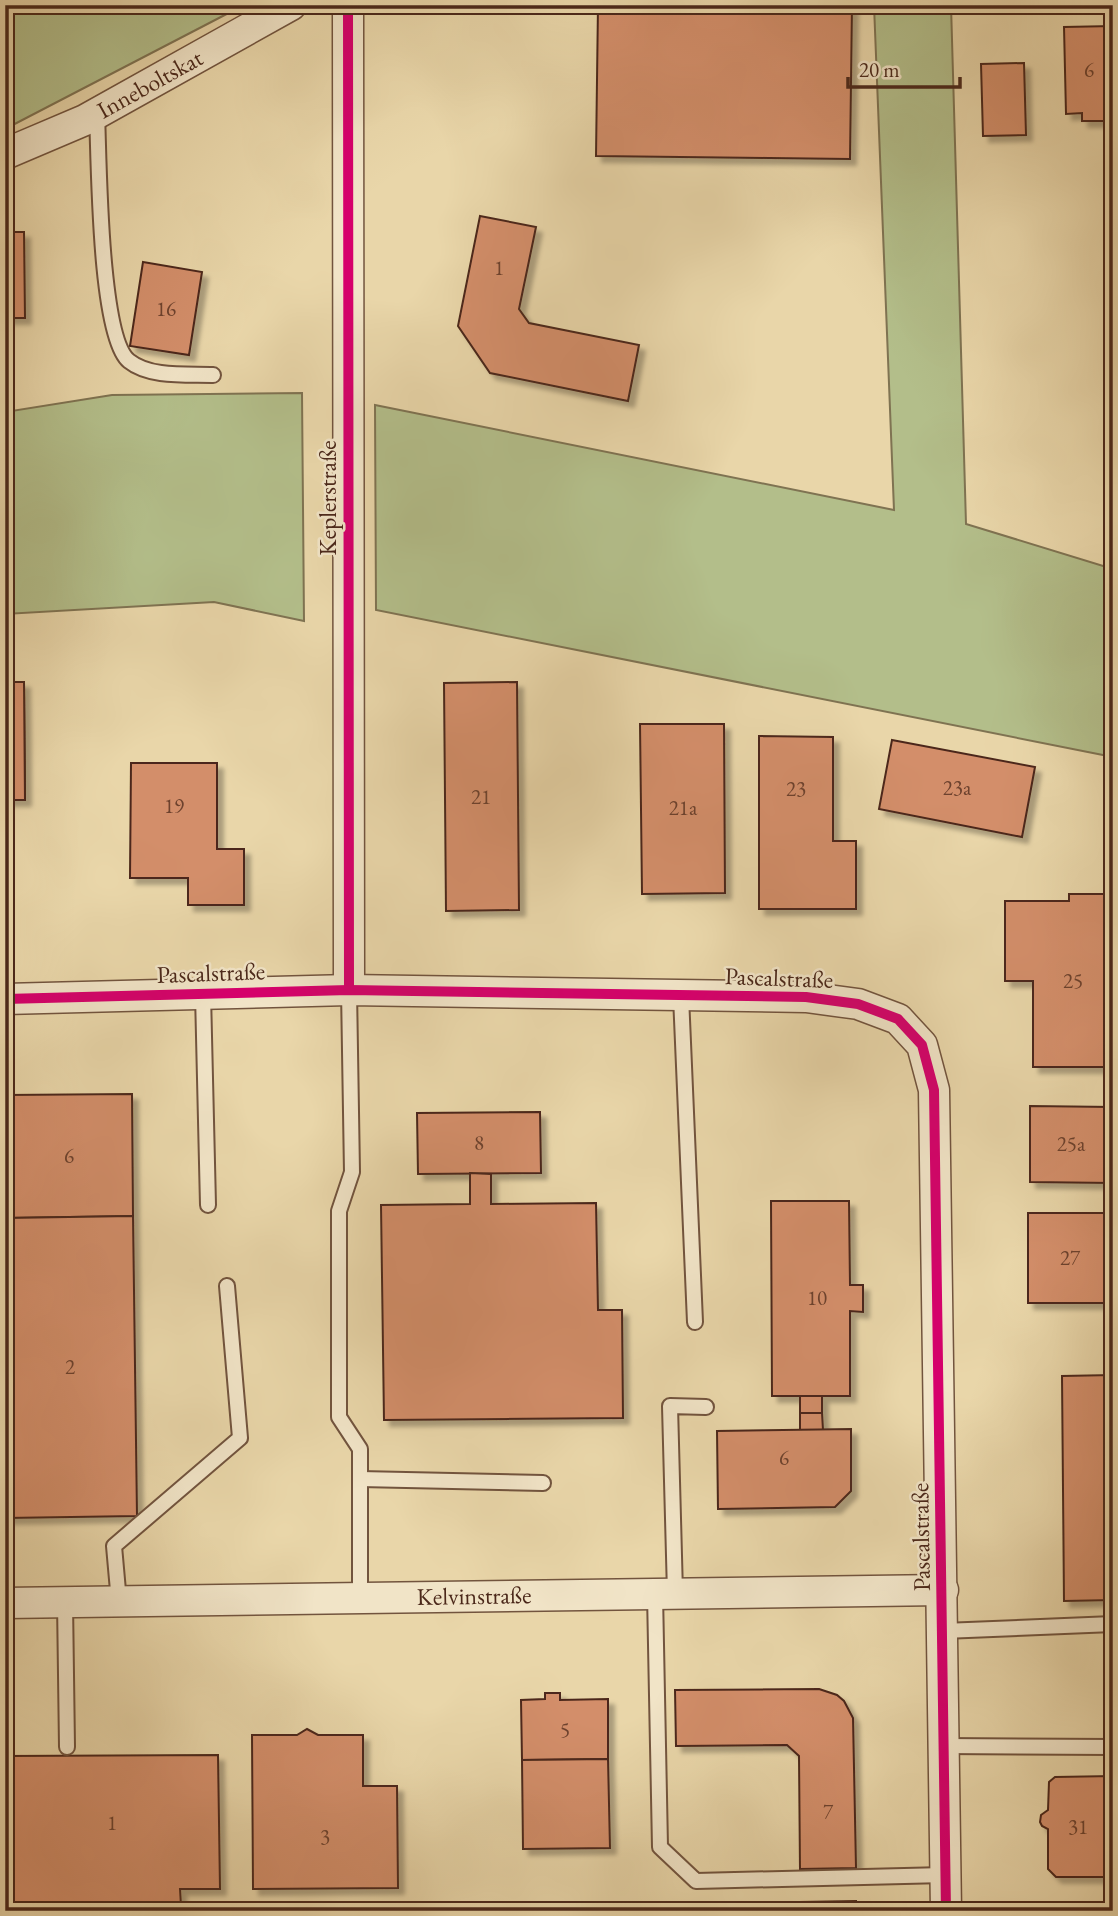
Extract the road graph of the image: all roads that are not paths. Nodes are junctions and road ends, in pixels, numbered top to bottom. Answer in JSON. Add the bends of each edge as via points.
{"nodes":[{"id":1,"x":291,"y":5,"type":"edge"},
{"id":2,"x":348,"y":5,"type":"edge"},
{"id":3,"x":97,"y":114,"type":"junction"},
{"id":4,"x":5,"y":154,"type":"edge"},
{"id":5,"x":213,"y":375,"type":"dead end"},
{"id":6,"x":349,"y":990,"type":"junction"},
{"id":7,"x":203,"y":994,"type":"junction"},
{"id":8,"x":681,"y":996,"type":"junction"},
{"id":9,"x":5,"y":999,"type":"edge"},
{"id":10,"x":208,"y":1205,"type":"dead end"},
{"id":11,"x":227,"y":1286,"type":"dead end"},
{"id":12,"x":695,"y":1322,"type":"dead end"},
{"id":13,"x":706,"y":1407,"type":"dead end"},
{"id":14,"x":360,"y":1479,"type":"junction"},
{"id":15,"x":543,"y":1483,"type":"dead end"},
{"id":16,"x":943,"y":1590,"type":"junction"},
{"id":17,"x":665,"y":1593,"type":"junction"},
{"id":18,"x":360,"y":1598,"type":"junction"},
{"id":19,"x":65,"y":1602,"type":"junction"},
{"id":20,"x":119,"y":1602,"type":"junction"},
{"id":21,"x":5,"y":1603,"type":"edge"},
{"id":22,"x":1113,"y":1624,"type":"edge"},
{"id":23,"x":943,"y":1631,"type":"junction"},
{"id":24,"x":67,"y":1746,"type":"dead end"},
{"id":25,"x":942,"y":1746,"type":"junction"},
{"id":26,"x":1113,"y":1747,"type":"edge"},
{"id":27,"x":945,"y":1875,"type":"junction"},
{"id":28,"x":946,"y":1911,"type":"edge"}],
"edges":[{"from":1,"to":3,"type":"street","name":"Inneboltskat"},
{"from":2,"to":6,"type":"street","name":"Keplerstraße"},
{"from":3,"to":4,"type":"street","name":"Inneboltskat"},
{"from":3,"to":5,"type":"lane","via":[[106,275],[121,349],[142,369]]},
{"from":6,"to":7,"type":"street","name":"Pascalstraße"},
{"from":6,"to":8,"type":"street","name":"Pascalstraße"},
{"from":6,"to":14,"type":"lane","via":[[352,1172],[339,1210],[339,1417],[360,1449]]},
{"from":7,"to":9,"type":"street","name":"Pascalstraße"},
{"from":7,"to":10,"type":"lane"},
{"from":8,"to":12,"type":"lane"},
{"from":8,"to":16,"type":"street","name":"Pascalstraße","via":[[806,997],[858,1003],[898,1019],[922,1045],[934,1090]]},
{"from":11,"to":20,"type":"lane","via":[[240,1438],[114,1546]]},
{"from":13,"to":17,"type":"lane","via":[[670,1406]]},
{"from":14,"to":15,"type":"lane"},
{"from":14,"to":18,"type":"lane"},
{"from":16,"to":17,"type":"street","name":"Kelvinstraße"},
{"from":16,"to":23,"type":"street","name":"Pascalstraße"},
{"from":17,"to":18,"type":"street","name":"Kelvinstraße"},
{"from":17,"to":27,"type":"lane","via":[[660,1847],[696,1881]]},
{"from":18,"to":20,"type":"street","name":"Kelvinstraße"},
{"from":19,"to":20,"type":"street","name":"Kelvinstraße"},
{"from":19,"to":21,"type":"street","name":"Kelvinstraße"},
{"from":19,"to":24,"type":"lane"},
{"from":22,"to":23,"type":"lane"},
{"from":23,"to":25,"type":"street","name":"Pascalstraße"},
{"from":25,"to":26,"type":"lane"},
{"from":25,"to":27,"type":"street","name":"Pascalstraße"},
{"from":27,"to":28,"type":"street","name":"Pascalstraße"}]}
